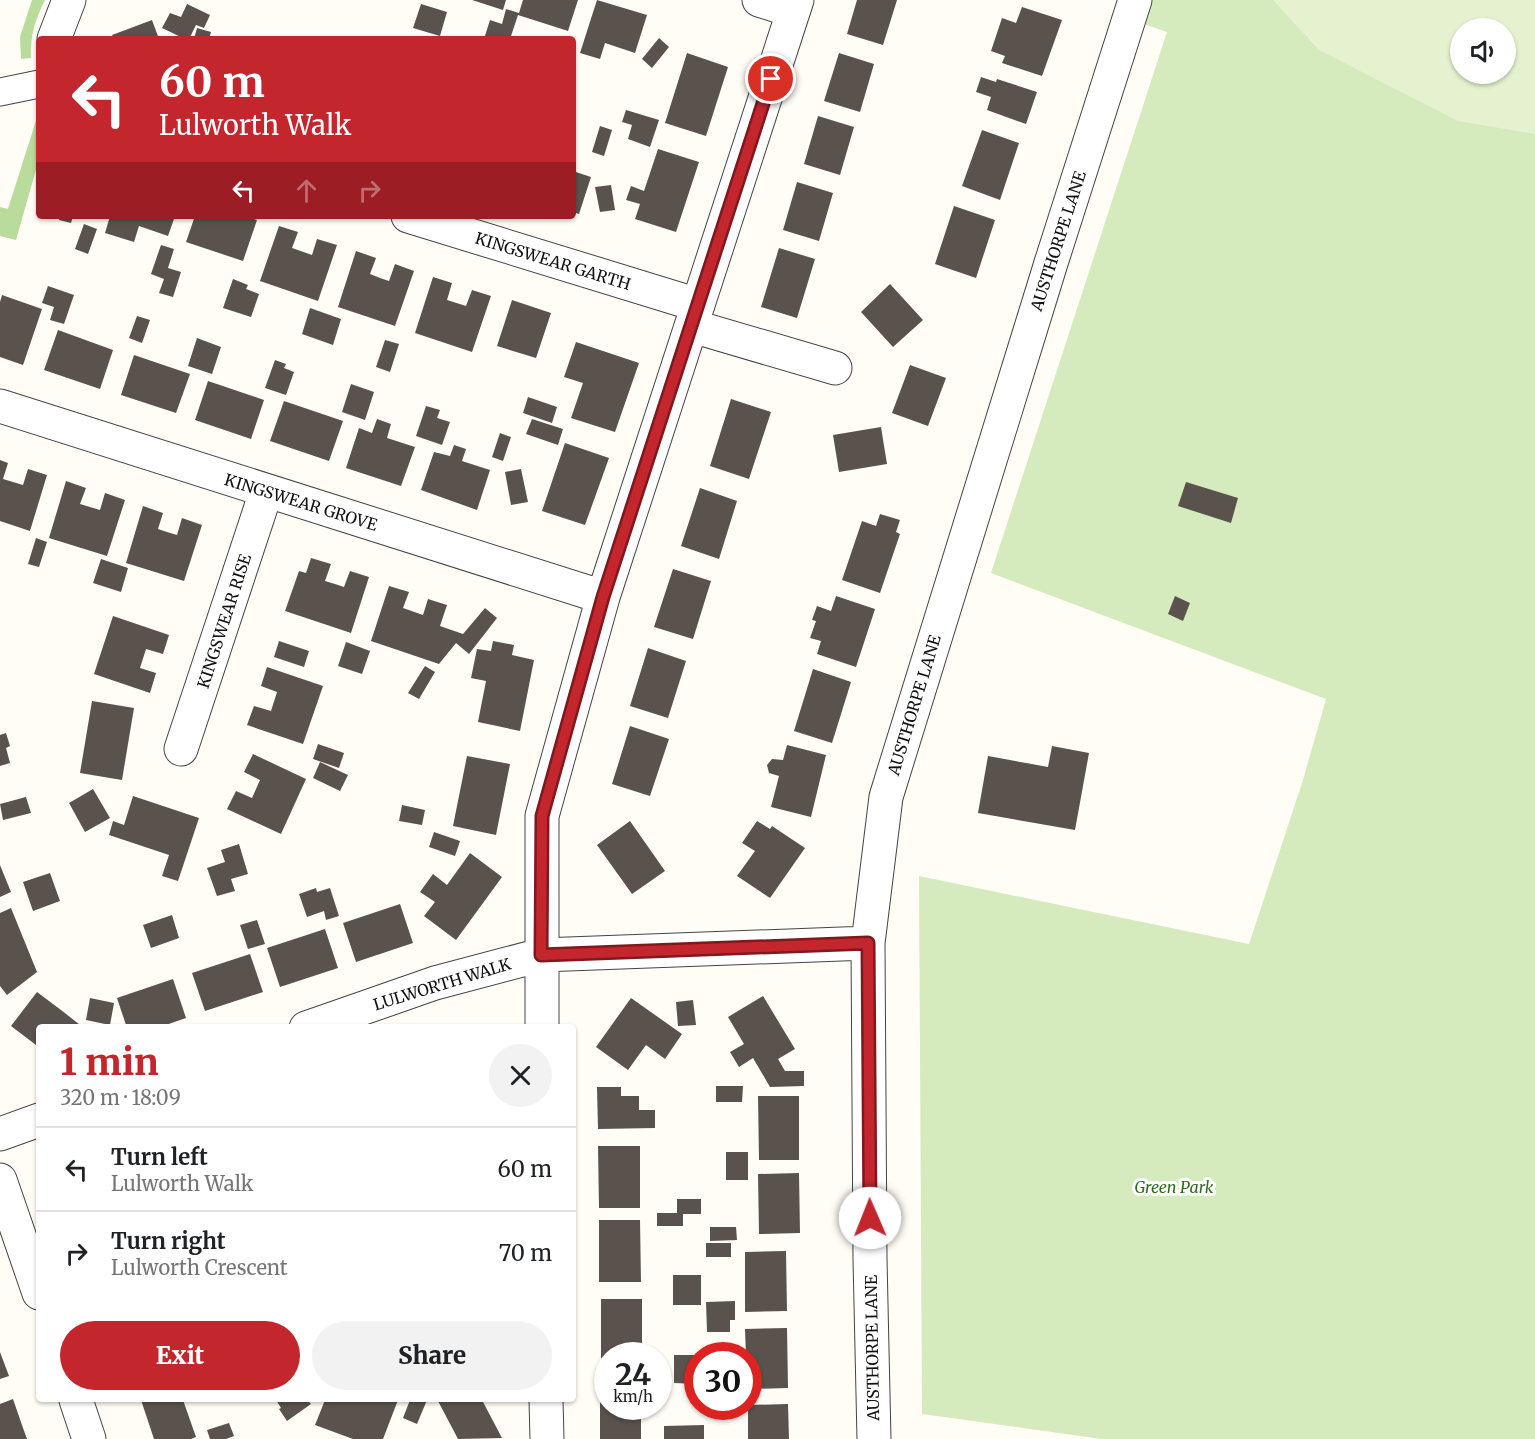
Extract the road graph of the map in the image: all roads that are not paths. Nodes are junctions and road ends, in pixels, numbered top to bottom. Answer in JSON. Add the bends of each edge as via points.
{"nodes":[{"id":1,"x":69,"y":0,"type":"edge"},
{"id":2,"x":759,"y":0,"type":"edge"},
{"id":3,"x":1135,"y":0,"type":"edge"},
{"id":4,"x":795,"y":5,"type":"edge"},
{"id":5,"x":55,"y":36,"type":"edge"},
{"id":6,"x":36,"y":85,"type":"edge"},
{"id":7,"x":0,"y":92,"type":"edge"},
{"id":8,"x":417,"y":219,"type":"edge"},
{"id":9,"x":695,"y":316,"type":"junction"},
{"id":10,"x":835,"y":368,"type":"dead end"},
{"id":11,"x":0,"y":406,"type":"edge"},
{"id":12,"x":266,"y":492,"type":"junction"},
{"id":13,"x":603,"y":597,"type":"junction"},
{"id":14,"x":181,"y":749,"type":"dead end"},
{"id":15,"x":868,"y":943,"type":"junction"},
{"id":16,"x":541,"y":955,"type":"junction"},
{"id":17,"x":317,"y":1024,"type":"edge"},
{"id":18,"x":542,"y":1024,"type":"edge"},
{"id":19,"x":36,"y":1121,"type":"edge"},
{"id":20,"x":0,"y":1134,"type":"edge"},
{"id":21,"x":0,"y":1180,"type":"edge"},
{"id":22,"x":36,"y":1284,"type":"edge"},
{"id":23,"x":77,"y":1402,"type":"edge"},
{"id":24,"x":546,"y":1402,"type":"edge"},
{"id":25,"x":89,"y":1439,"type":"edge"},
{"id":26,"x":547,"y":1439,"type":"edge"},
{"id":27,"x":874,"y":1439,"type":"edge"}],
"edges":[{"from":1,"to":5,"type":"street"},
{"from":2,"to":4,"type":"street"},
{"from":3,"to":15,"type":"street","name":"AUSTHORPE LANE","via":[[886,797]]},
{"from":4,"to":9,"type":"street"},
{"from":6,"to":7,"type":"street"},
{"from":8,"to":9,"type":"street","name":"KINGSWEAR GARTH"},
{"from":9,"to":10,"type":"street","name":"KINGSWEAR GARTH"},
{"from":9,"to":13,"type":"street"},
{"from":11,"to":12,"type":"street","name":"KINGSWEAR GROVE"},
{"from":12,"to":13,"type":"street","name":"KINGSWEAR GROVE"},
{"from":12,"to":14,"type":"street","name":"KINGSWEAR RISE"},
{"from":13,"to":16,"type":"street","via":[[542,816]]},
{"from":15,"to":16,"type":"street","name":"LULWORTH WALK"},
{"from":15,"to":27,"type":"street","name":"AUSTHORPE LANE"},
{"from":16,"to":17,"type":"street","name":"LULWORTH WALK","via":[[435,983]]},
{"from":16,"to":18,"type":"street"},
{"from":19,"to":20,"type":"street"},
{"from":21,"to":22,"type":"street"},
{"from":23,"to":25,"type":"street"},
{"from":24,"to":26,"type":"street"}]}
